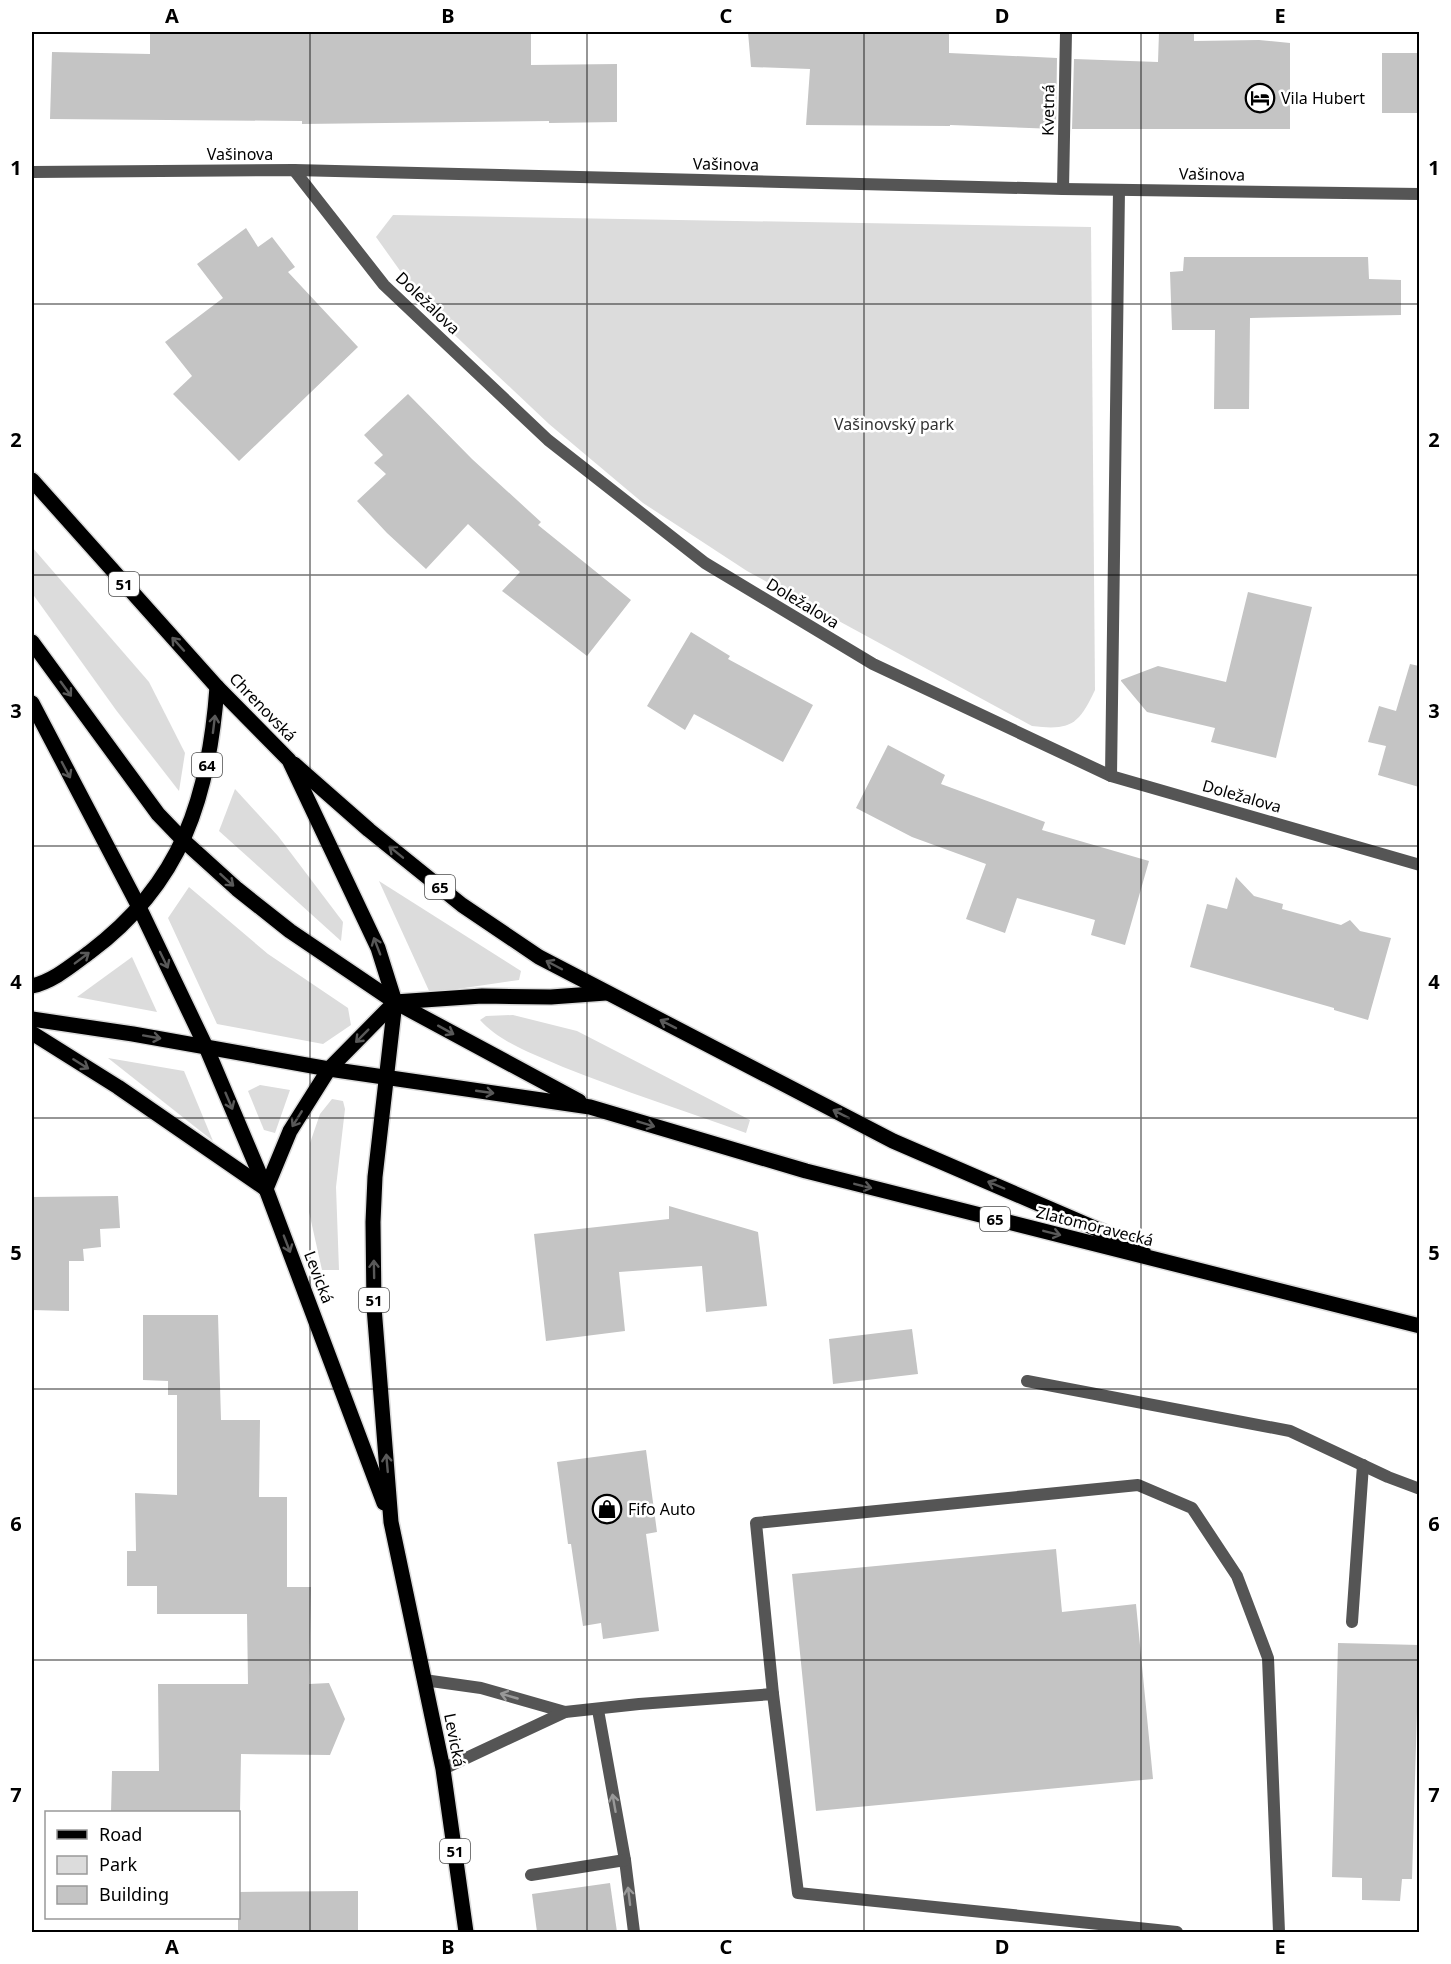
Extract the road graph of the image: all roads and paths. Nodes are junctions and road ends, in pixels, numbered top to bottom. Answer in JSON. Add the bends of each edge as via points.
{"nodes":[{"id":1,"x":1066,"y":32,"type":"edge"},
{"id":2,"x":294,"y":170,"type":"junction"},
{"id":3,"x":32,"y":172,"type":"edge"},
{"id":4,"x":1063,"y":189,"type":"junction"},
{"id":5,"x":1119,"y":190,"type":"junction"},
{"id":6,"x":1419,"y":194,"type":"edge"},
{"id":7,"x":32,"y":480,"type":"edge"},
{"id":8,"x":32,"y":642,"type":"edge"},
{"id":9,"x":218,"y":687,"type":"junction"},
{"id":10,"x":32,"y":703,"type":"edge"},
{"id":11,"x":289,"y":760,"type":"junction"},
{"id":12,"x":1111,"y":776,"type":"junction"},
{"id":13,"x":184,"y":841,"type":"junction"},
{"id":14,"x":1419,"y":865,"type":"edge"},
{"id":15,"x":139,"y":907,"type":"junction"},
{"id":16,"x":32,"y":986,"type":"edge"},
{"id":17,"x":606,"y":993,"type":"junction"},
{"id":18,"x":394,"y":1002,"type":"junction"},
{"id":19,"x":32,"y":1019,"type":"edge"},
{"id":20,"x":32,"y":1033,"type":"edge"},
{"id":21,"x":206,"y":1047,"type":"junction"},
{"id":22,"x":329,"y":1069,"type":"junction"},
{"id":23,"x":386,"y":1077,"type":"junction"},
{"id":24,"x":590,"y":1107,"type":"junction"},
{"id":25,"x":266,"y":1189,"type":"junction"},
{"id":26,"x":1185,"y":1267,"type":"junction"},
{"id":27,"x":1419,"y":1326,"type":"edge"},
{"id":28,"x":1027,"y":1381,"type":"dead end"},
{"id":29,"x":1363,"y":1465,"type":"junction"},
{"id":30,"x":1419,"y":1489,"type":"edge"},
{"id":31,"x":391,"y":1522,"type":"junction"},
{"id":32,"x":1352,"y":1622,"type":"dead end"},
{"id":33,"x":424,"y":1680,"type":"junction"},
{"id":34,"x":773,"y":1694,"type":"junction"},
{"id":35,"x":598,"y":1710,"type":"junction"},
{"id":36,"x":565,"y":1712,"type":"junction"},
{"id":37,"x":443,"y":1769,"type":"junction"},
{"id":38,"x":625,"y":1860,"type":"junction"},
{"id":39,"x":531,"y":1875,"type":"dead end"},
{"id":40,"x":466,"y":1932,"type":"edge"},
{"id":41,"x":634,"y":1932,"type":"edge"},
{"id":42,"x":1177,"y":1932,"type":"edge"},
{"id":43,"x":1279,"y":1932,"type":"edge"}],
"edges":[{"from":1,"to":4,"type":"street","name":"Kvetná"},
{"from":2,"to":3,"type":"street","name":"Vašinova"},
{"from":2,"to":4,"type":"street","name":"Vašinova"},
{"from":2,"to":12,"type":"street","name":"Doležalova","via":[[384,285],[548,440],[705,564],[873,664]]},
{"from":4,"to":5,"type":"street","name":"Vašinova"},
{"from":5,"to":6,"type":"street","name":"Vašinova"},
{"from":5,"to":12,"type":"street"},
{"from":9,"to":7,"type":"main road","name":"Chrenovská","number":"51","one_way":true},
{"from":8,"to":13,"type":"main road","number":"65","one_way":true,"via":[[158,814]]},
{"from":9,"to":11,"type":"main road","name":"Chrenovská","number":"51"},
{"from":13,"to":9,"type":"main road","number":"64","one_way":true,"via":[[200,799]]},
{"from":10,"to":15,"type":"main road","number":"51","one_way":true},
{"from":17,"to":11,"type":"main road","number":"65","one_way":true,"via":[[539,957],[462,905]]},
{"from":18,"to":11,"type":"main road","name":"Chrenovská","number":"51","one_way":true,"via":[[378,948]]},
{"from":12,"to":14,"type":"street","name":"Doležalova"},
{"from":13,"to":15,"type":"main road","number":"64","via":[[163,878]]},
{"from":13,"to":18,"type":"main road","number":"65","one_way":true,"via":[[290,932]]},
{"from":16,"to":15,"type":"main road","number":"64","one_way":true,"via":[[60,974],[116,931]]},
{"from":15,"to":21,"type":"main road","number":"51","one_way":true},
{"from":17,"to":18,"type":"main road"},
{"from":26,"to":17,"type":"main road","number":"65","one_way":true,"via":[[893,1141]]},
{"from":18,"to":22,"type":"main road","one_way":true},
{"from":18,"to":23,"type":"main road","name":"Chrenovská","number":"51"},
{"from":18,"to":24,"type":"main road","number":"65","one_way":true},
{"from":19,"to":21,"type":"main road","number":"65","one_way":true},
{"from":20,"to":25,"type":"main road","one_way":true},
{"from":21,"to":22,"type":"main road","number":"65"},
{"from":21,"to":25,"type":"main road","name":"Levická","number":"51","one_way":true},
{"from":22,"to":23,"type":"main road","number":"65"},
{"from":22,"to":25,"type":"main road","one_way":true,"via":[[290,1131]]},
{"from":23,"to":24,"type":"main road","number":"65","one_way":true},
{"from":31,"to":23,"type":"main road","name":"Levická","number":"51","one_way":true,"via":[[373,1254],[375,1177]]},
{"from":24,"to":26,"type":"main road","name":"Zlatomoravecká","number":"65","one_way":true,"via":[[806,1171]]},
{"from":25,"to":31,"type":"main road","name":"Levická","number":"51","one_way":true},
{"from":26,"to":27,"type":"main road","name":"Zlatomoravecká","number":"65"},
{"from":28,"to":29,"type":"street","via":[[1290,1431]]},
{"from":29,"to":30,"type":"street"},
{"from":29,"to":32,"type":"street"},
{"from":31,"to":33,"type":"main road","name":"Levická","number":"51"},
{"from":36,"to":33,"type":"street","one_way":true,"via":[[481,1688]]},
{"from":33,"to":37,"type":"main road","name":"Levická","number":"51"},
{"from":34,"to":35,"type":"street"},
{"from":34,"to":42,"type":"street","via":[[798,1893]]},
{"from":34,"to":43,"type":"street","via":[[756,1523],[1138,1485],[1192,1508],[1237,1576],[1268,1658]]},
{"from":35,"to":36,"type":"street"},
{"from":38,"to":35,"type":"street","one_way":true},
{"from":36,"to":37,"type":"street"},
{"from":37,"to":40,"type":"main road","name":"Levická","number":"51"},
{"from":38,"to":39,"type":"street"},
{"from":41,"to":38,"type":"street","one_way":true}]}
